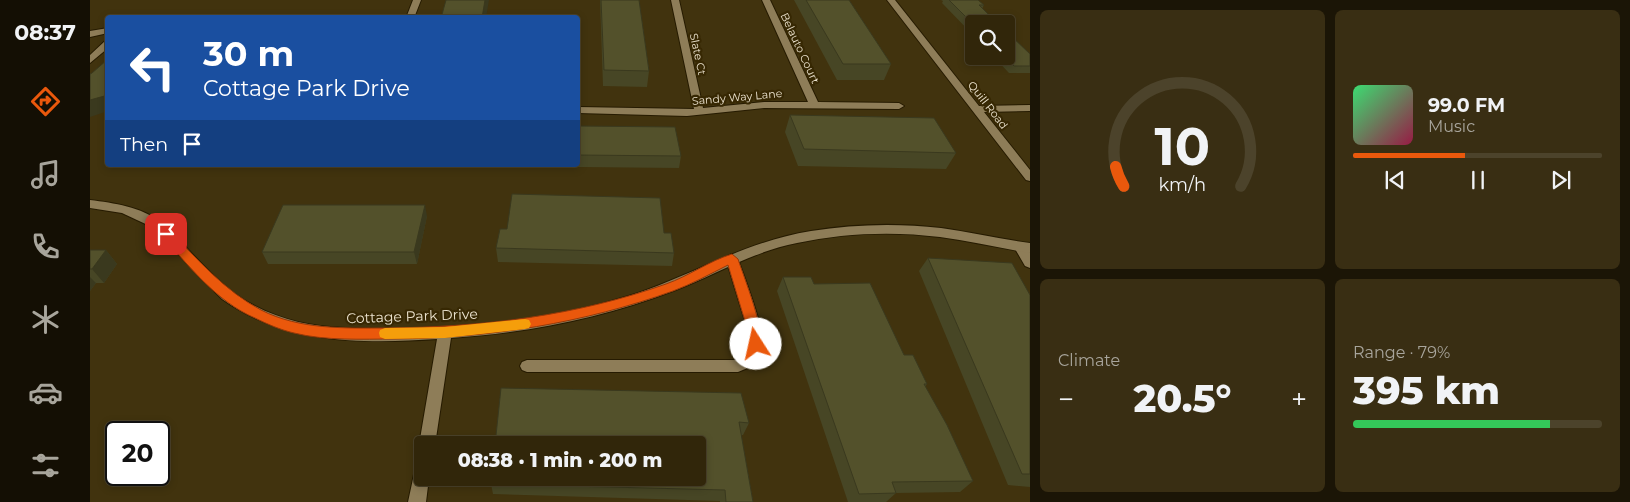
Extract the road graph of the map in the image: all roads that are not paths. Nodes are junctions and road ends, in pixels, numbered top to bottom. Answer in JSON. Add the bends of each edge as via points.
{"nodes":[{"id":1,"x":418,"y":0,"type":"edge"},
{"id":2,"x":676,"y":0,"type":"edge"},
{"id":3,"x":766,"y":0,"type":"edge"},
{"id":4,"x":891,"y":0,"type":"edge"},
{"id":5,"x":411,"y":15,"type":"edge"},
{"id":6,"x":105,"y":31,"type":"edge"},
{"id":7,"x":90,"y":34,"type":"edge"},
{"id":8,"x":105,"y":46,"type":"edge"},
{"id":9,"x":90,"y":60,"type":"edge"},
{"id":10,"x":814,"y":105,"type":"junction"},
{"id":11,"x":899,"y":106,"type":"dead end"},
{"id":12,"x":1030,"y":108,"type":"edge"},
{"id":13,"x":580,"y":110,"type":"edge"},
{"id":14,"x":977,"y":110,"type":"junction"},
{"id":15,"x":699,"y":112,"type":"junction"},
{"id":16,"x":1030,"y":177,"type":"edge"},
{"id":17,"x":90,"y":204,"type":"edge"},
{"id":18,"x":1025,"y":247,"type":"edge"},
{"id":19,"x":732,"y":259,"type":"junction"},
{"id":20,"x":1030,"y":263,"type":"edge"},
{"id":21,"x":445,"y":333,"type":"junction"},
{"id":22,"x":527,"y":366,"type":"dead end"},
{"id":23,"x":428,"y":436,"type":"edge"},
{"id":24,"x":420,"y":486,"type":"edge"},
{"id":25,"x":417,"y":502,"type":"edge"}],
"edges":[{"from":1,"to":5,"type":"street"},
{"from":2,"to":15,"type":"street","name":"Slate Ct"},
{"from":3,"to":10,"type":"street","name":"Belauto Court"},
{"from":4,"to":14,"type":"street","name":"Quill Road"},
{"from":6,"to":7,"type":"street"},
{"from":8,"to":9,"type":"street"},
{"from":10,"to":11,"type":"street","name":"Sandy Way Lane"},
{"from":10,"to":15,"type":"street","name":"Sandy Way Lane","via":[[764,105]]},
{"from":12,"to":14,"type":"street"},
{"from":13,"to":15,"type":"street","name":"Sandy Way Lane"},
{"from":14,"to":16,"type":"street","name":"Quill Road"},
{"from":17,"to":21,"type":"street","name":"Cottage Park Drive","via":[[122,209],[159,226],[201,272],[229,296],[258,314],[295,328],[343,334]]},
{"from":18,"to":19,"type":"street","name":"Cottage Park Drive","via":[[927,231],[879,230],[821,234],[780,242]]},
{"from":18,"to":20,"type":"street"},
{"from":19,"to":21,"type":"street","name":"Cottage Park Drive","via":[[670,287],[588,312],[518,325]]},
{"from":19,"to":22,"type":"street","via":[[755,331],[757,358],[738,366]]},
{"from":21,"to":23,"type":"street"},
{"from":24,"to":25,"type":"street"}]}
